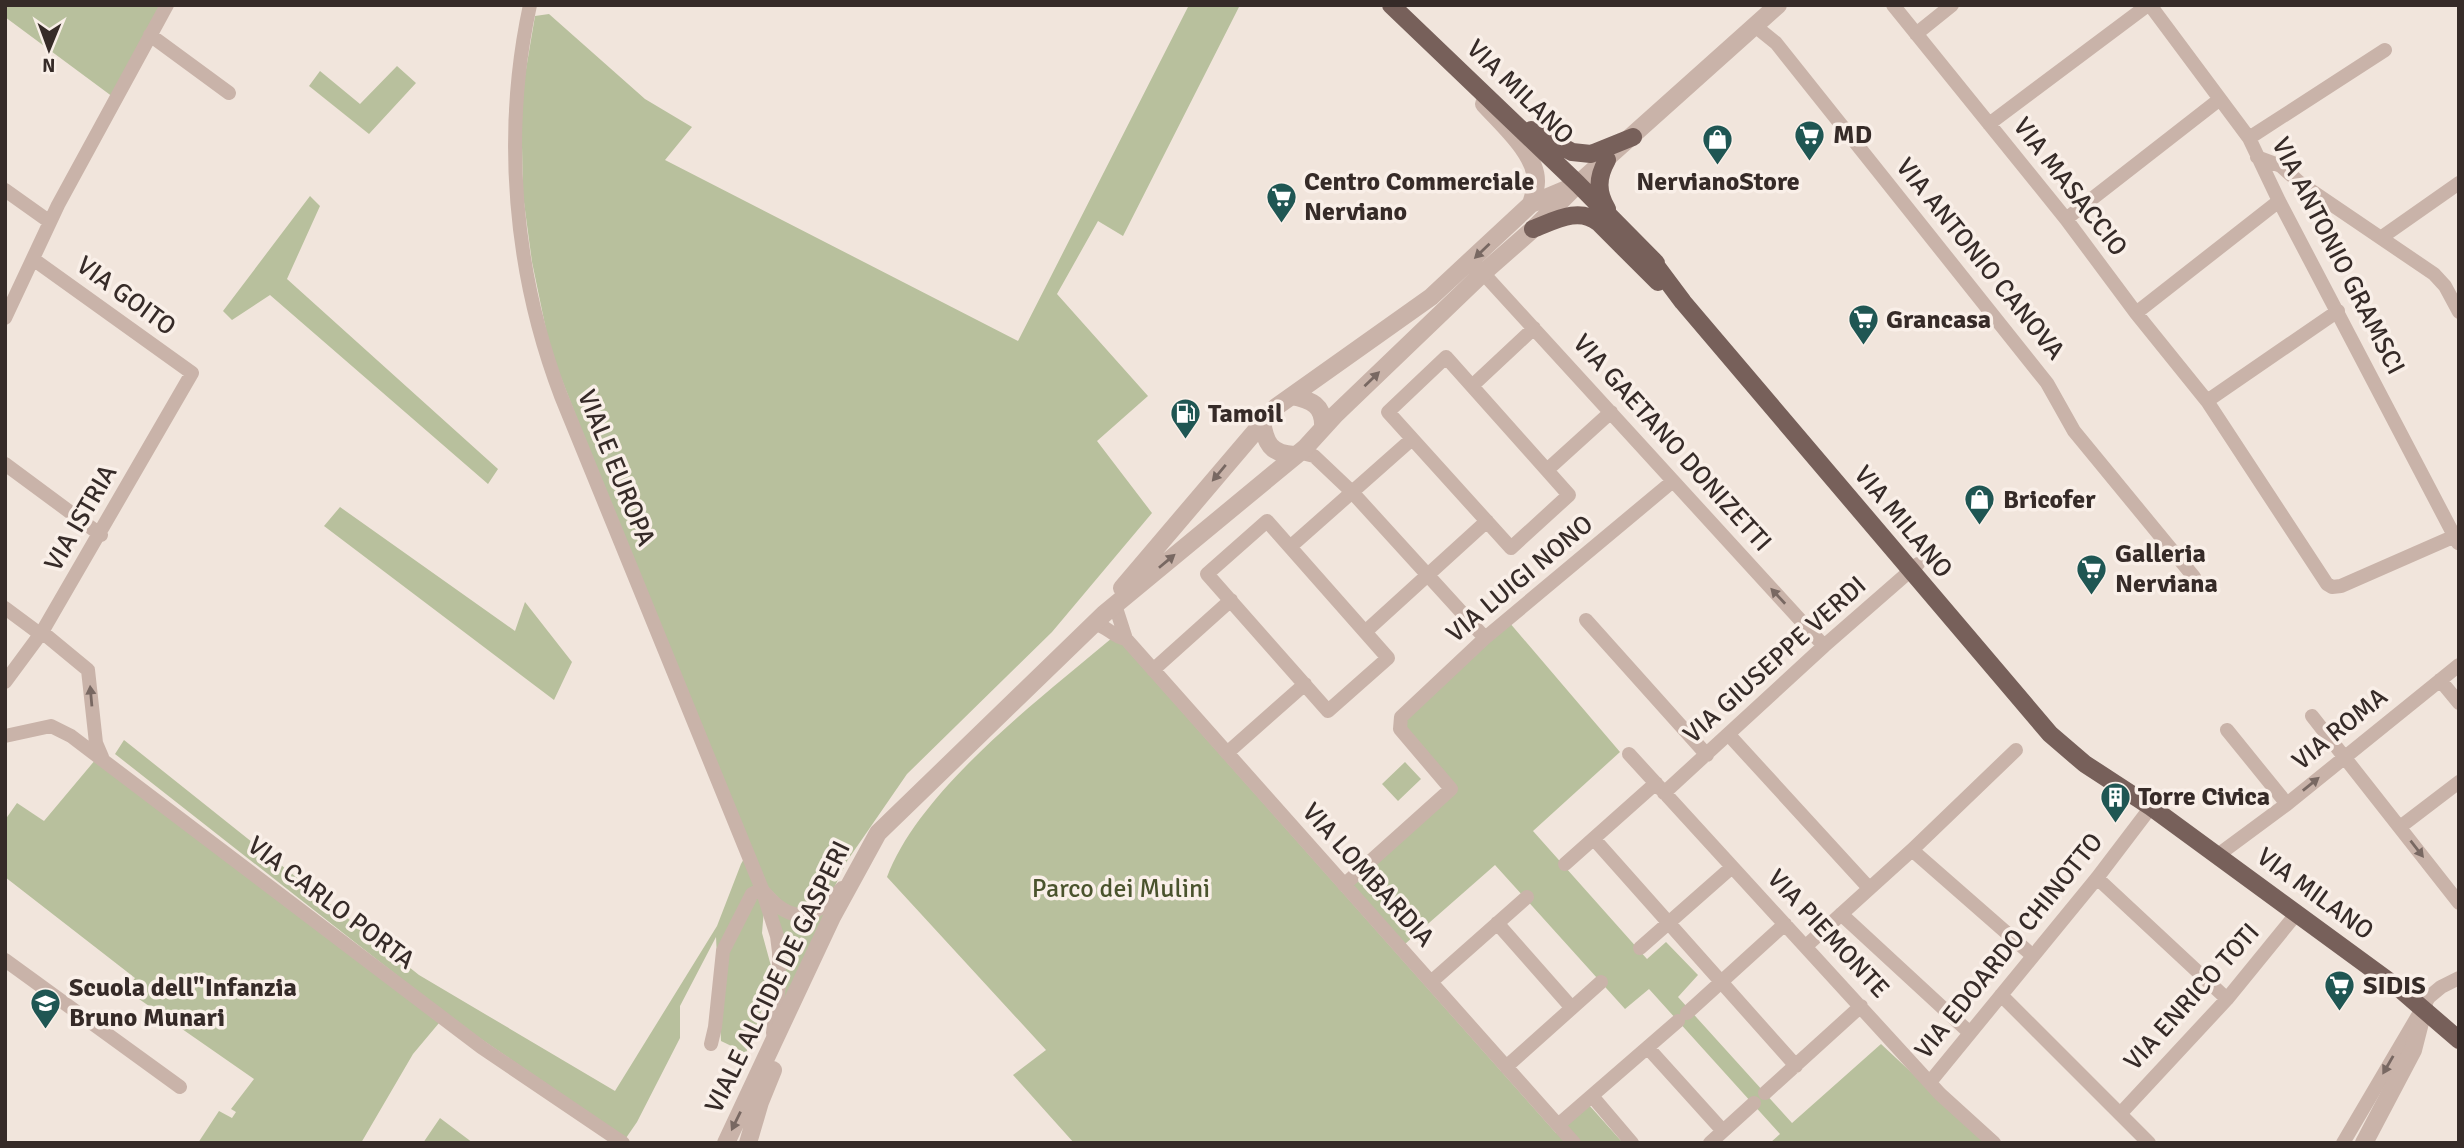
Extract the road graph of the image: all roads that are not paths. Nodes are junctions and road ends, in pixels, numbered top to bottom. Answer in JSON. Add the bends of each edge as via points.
{"nodes":[{"id":1,"x":167,"y":5,"type":"edge"},
{"id":2,"x":530,"y":5,"type":"edge"},
{"id":3,"x":1391,"y":5,"type":"edge"},
{"id":4,"x":1893,"y":5,"type":"edge"},
{"id":5,"x":1952,"y":5,"type":"edge"},
{"id":6,"x":2149,"y":5,"type":"edge"},
{"id":7,"x":1766,"y":16,"type":"edge"},
{"id":8,"x":1415,"y":27,"type":"junction"},
{"id":9,"x":1916,"y":34,"type":"junction"},
{"id":10,"x":150,"y":35,"type":"junction"},
{"id":11,"x":2385,"y":50,"type":"dead end"},
{"id":12,"x":229,"y":93,"type":"dead end"},
{"id":13,"x":2220,"y":99,"type":"junction"},
{"id":14,"x":1512,"y":121,"type":"junction"},
{"id":15,"x":1989,"y":124,"type":"junction"},
{"id":16,"x":1633,"y":136,"type":"junction"},
{"id":17,"x":2249,"y":138,"type":"junction"},
{"id":18,"x":2257,"y":157,"type":"junction"},
{"id":19,"x":1607,"y":160,"type":"junction"},
{"id":20,"x":2271,"y":183,"type":"junction"},
{"id":21,"x":2300,"y":183,"type":"junction"},
{"id":22,"x":2459,"y":183,"type":"edge"},
{"id":23,"x":1578,"y":184,"type":"junction"},
{"id":24,"x":5,"y":190,"type":"edge"},
{"id":25,"x":2279,"y":201,"type":"junction"},
{"id":26,"x":1531,"y":204,"type":"junction"},
{"id":27,"x":1612,"y":218,"type":"junction"},
{"id":28,"x":2066,"y":219,"type":"junction"},
{"id":29,"x":50,"y":222,"type":"junction"},
{"id":30,"x":1533,"y":229,"type":"junction"},
{"id":31,"x":2382,"y":237,"type":"junction"},
{"id":32,"x":1648,"y":255,"type":"junction"},
{"id":33,"x":33,"y":259,"type":"junction"},
{"id":34,"x":1483,"y":273,"type":"junction"},
{"id":35,"x":1683,"y":302,"type":"junction"},
{"id":36,"x":2338,"y":311,"type":"junction"},
{"id":37,"x":2459,"y":312,"type":"edge"},
{"id":38,"x":2136,"y":313,"type":"junction"},
{"id":39,"x":5,"y":318,"type":"edge"},
{"id":40,"x":1534,"y":328,"type":"junction"},
{"id":41,"x":192,"y":373,"type":"joint"},
{"id":42,"x":1472,"y":386,"type":"junction"},
{"id":43,"x":1292,"y":396,"type":"junction"},
{"id":44,"x":2207,"y":401,"type":"junction"},
{"id":45,"x":1611,"y":412,"type":"junction"},
{"id":46,"x":1262,"y":421,"type":"junction"},
{"id":47,"x":1320,"y":431,"type":"junction"},
{"id":48,"x":1412,"y":439,"type":"junction"},
{"id":49,"x":1296,"y":454,"type":"junction"},
{"id":50,"x":1323,"y":463,"type":"junction"},
{"id":51,"x":5,"y":464,"type":"edge"},
{"id":52,"x":1547,"y":470,"type":"junction"},
{"id":53,"x":1673,"y":481,"type":"junction"},
{"id":54,"x":1352,"y":492,"type":"junction"},
{"id":55,"x":1487,"y":521,"type":"junction"},
{"id":56,"x":100,"y":535,"type":"junction"},
{"id":57,"x":2457,"y":540,"type":"edge"},
{"id":58,"x":1290,"y":547,"type":"junction"},
{"id":59,"x":1914,"y":567,"type":"junction"},
{"id":60,"x":1428,"y":575,"type":"junction"},
{"id":61,"x":2194,"y":577,"type":"dead end"},
{"id":62,"x":1231,"y":600,"type":"junction"},
{"id":63,"x":5,"y":607,"type":"edge"},
{"id":64,"x":1101,"y":619,"type":"junction"},
{"id":65,"x":1586,"y":620,"type":"dead end"},
{"id":66,"x":43,"y":632,"type":"junction"},
{"id":67,"x":1365,"y":632,"type":"junction"},
{"id":68,"x":1485,"y":638,"type":"junction"},
{"id":69,"x":1126,"y":639,"type":"junction"},
{"id":70,"x":1824,"y":646,"type":"junction"},
{"id":71,"x":2459,"y":665,"type":"edge"},
{"id":72,"x":1153,"y":670,"type":"junction"},
{"id":73,"x":2440,"y":680,"type":"junction"},
{"id":74,"x":5,"y":682,"type":"edge"},
{"id":75,"x":1305,"y":684,"type":"junction"},
{"id":76,"x":2459,"y":703,"type":"edge"},
{"id":77,"x":2312,"y":716,"type":"dead end"},
{"id":78,"x":2227,"y":730,"type":"dead end"},
{"id":79,"x":1729,"y":735,"type":"junction"},
{"id":80,"x":5,"y":736,"type":"edge"},
{"id":81,"x":2017,"y":750,"type":"dead end"},
{"id":82,"x":1227,"y":753,"type":"junction"},
{"id":83,"x":1629,"y":754,"type":"dead end"},
{"id":84,"x":1707,"y":755,"type":"junction"},
{"id":85,"x":2346,"y":757,"type":"junction"},
{"id":86,"x":105,"y":762,"type":"junction"},
{"id":87,"x":2459,"y":782,"type":"edge"},
{"id":88,"x":1660,"y":788,"type":"junction"},
{"id":89,"x":906,"y":804,"type":"junction"},
{"id":90,"x":2146,"y":804,"type":"junction"},
{"id":91,"x":2287,"y":804,"type":"junction"},
{"id":92,"x":2400,"y":827,"type":"junction"},
{"id":93,"x":1594,"y":839,"type":"junction"},
{"id":94,"x":1912,"y":850,"type":"junction"},
{"id":95,"x":2218,"y":855,"type":"junction"},
{"id":96,"x":1565,"y":864,"type":"dead end"},
{"id":97,"x":1732,"y":867,"type":"junction"},
{"id":98,"x":858,"y":869,"type":"junction"},
{"id":99,"x":2097,"y":878,"type":"junction"},
{"id":100,"x":1344,"y":885,"type":"junction"},
{"id":101,"x":1870,"y":888,"type":"junction"},
{"id":102,"x":762,"y":889,"type":"junction"},
{"id":103,"x":1527,"y":897,"type":"dead end"},
{"id":104,"x":2459,"y":903,"type":"edge"},
{"id":105,"x":2297,"y":913,"type":"junction"},
{"id":106,"x":1841,"y":914,"type":"junction"},
{"id":107,"x":1497,"y":923,"type":"junction"},
{"id":108,"x":1668,"y":923,"type":"junction"},
{"id":109,"x":1785,"y":924,"type":"junction"},
{"id":110,"x":1805,"y":946,"type":"junction"},
{"id":111,"x":1640,"y":948,"type":"dead end"},
{"id":112,"x":2033,"y":956,"type":"junction"},
{"id":113,"x":5,"y":960,"type":"edge"},
{"id":114,"x":2459,"y":978,"type":"edge"},
{"id":115,"x":1431,"y":982,"type":"junction"},
{"id":116,"x":1601,"y":982,"type":"dead end"},
{"id":117,"x":1721,"y":982,"type":"junction"},
{"id":118,"x":2001,"y":995,"type":"junction"},
{"id":119,"x":2227,"y":999,"type":"junction"},
{"id":120,"x":1861,"y":1006,"type":"junction"},
{"id":121,"x":2424,"y":1007,"type":"junction"},
{"id":122,"x":1572,"y":1008,"type":"junction"},
{"id":123,"x":1970,"y":1033,"type":"junction"},
{"id":124,"x":2459,"y":1040,"type":"edge"},
{"id":125,"x":711,"y":1044,"type":"dead end"},
{"id":126,"x":1648,"y":1048,"type":"junction"},
{"id":127,"x":768,"y":1056,"type":"junction"},
{"id":128,"x":1506,"y":1066,"type":"junction"},
{"id":129,"x":1796,"y":1066,"type":"junction"},
{"id":130,"x":1930,"y":1082,"type":"junction"},
{"id":131,"x":180,"y":1087,"type":"dead end"},
{"id":132,"x":1592,"y":1096,"type":"junction"},
{"id":133,"x":2121,"y":1113,"type":"junction"},
{"id":134,"x":1558,"y":1125,"type":"junction"},
{"id":135,"x":1723,"y":1131,"type":"junction"},
{"id":136,"x":623,"y":1143,"type":"edge"},
{"id":137,"x":726,"y":1143,"type":"edge"},
{"id":138,"x":748,"y":1143,"type":"edge"},
{"id":139,"x":1574,"y":1143,"type":"edge"},
{"id":140,"x":1632,"y":1143,"type":"edge"},
{"id":141,"x":1710,"y":1143,"type":"edge"},
{"id":142,"x":1994,"y":1143,"type":"edge"},
{"id":143,"x":2149,"y":1143,"type":"edge"},
{"id":144,"x":2343,"y":1143,"type":"edge"},
{"id":145,"x":2364,"y":1143,"type":"edge"}],
"edges":[{"from":1,"to":10,"type":"street"},
{"from":2,"to":102,"type":"street","name":"VIALE EUROPA","via":[[517,104],[516,163],[521,245],[539,332],[601,498]]},
{"from":3,"to":8,"type":"main road","name":"VIA MILANO"},
{"from":4,"to":9,"type":"street","name":"VIA MASACCIO"},
{"from":5,"to":9,"type":"street"},
{"from":6,"to":13,"type":"street","name":"VIA ANTONIO GRAMSCI"},
{"from":6,"to":15,"type":"street"},
{"from":7,"to":16,"type":"street"},
{"from":7,"to":61,"type":"street","name":"VIA ANTONIO CANOVA","via":[[1774,40],[2047,383],[2074,431]]},
{"from":8,"to":14,"type":"main road","name":"VIA MILANO"},
{"from":8,"to":26,"type":"street","name":"VIA MILANO","via":[[1529,156],[1536,183]]},
{"from":9,"to":15,"type":"street","name":"VIA MASACCIO"},
{"from":10,"to":12,"type":"street"},
{"from":10,"to":29,"type":"street"},
{"from":11,"to":17,"type":"street"},
{"from":13,"to":17,"type":"street","name":"VIA ANTONIO GRAMSCI"},
{"from":13,"to":28,"type":"street"},
{"from":14,"to":16,"type":"main road","via":[[1572,152],[1591,154]]},
{"from":14,"to":23,"type":"main road","name":"VIA MILANO"},
{"from":15,"to":28,"type":"street","name":"VIA MASACCIO"},
{"from":16,"to":19,"type":"street"},
{"from":17,"to":18,"type":"street","name":"VIA ANTONIO GRAMSCI"},
{"from":18,"to":20,"type":"street","name":"VIA ANTONIO GRAMSCI"},
{"from":18,"to":21,"type":"street","via":[[2281,166]]},
{"from":19,"to":23,"type":"street"},
{"from":19,"to":27,"type":"main road","via":[[1598,187]]},
{"from":20,"to":21,"type":"street"},
{"from":20,"to":25,"type":"street","name":"VIA ANTONIO GRAMSCI"},
{"from":21,"to":31,"type":"street"},
{"from":22,"to":31,"type":"street"},
{"from":23,"to":26,"type":"street","name":"VIALE ALCIDE DE GASPERI"},
{"from":23,"to":27,"type":"main road","name":"VIA MILANO"},
{"from":23,"to":30,"type":"street","name":"VIALE ALCIDE DE GASPERI"},
{"from":24,"to":29,"type":"street"},
{"from":25,"to":36,"type":"street","name":"VIA ANTONIO GRAMSCI"},
{"from":25,"to":38,"type":"street"},
{"from":26,"to":43,"type":"street","name":"VIALE ALCIDE DE GASPERI","one_way":true,"via":[[1430,297]]},
{"from":27,"to":32,"type":"main road","name":"VIA MILANO"},
{"from":28,"to":38,"type":"street","name":"VIA MASACCIO"},
{"from":29,"to":33,"type":"street"},
{"from":30,"to":34,"type":"street","name":"VIALE ALCIDE DE GASPERI"},
{"from":30,"to":35,"type":"main road","via":[[1576,215],[1594,219]]},
{"from":31,"to":37,"type":"street","via":[[2434,274]]},
{"from":32,"to":35,"type":"main road","name":"VIA MILANO"},
{"from":32,"to":59,"type":"main road","name":"VIA MILANO","via":[[1691,295]]},
{"from":33,"to":39,"type":"street"},
{"from":33,"to":41,"type":"street","name":"VIA GOITO"},
{"from":34,"to":40,"type":"street","name":"VIA GAETANO DONIZETTI"},
{"from":47,"to":34,"type":"street","name":"VIALE ALCIDE DE GASPERI","one_way":true},
{"from":35,"to":59,"type":"main road","name":"VIA MILANO"},
{"from":36,"to":44,"type":"street"},
{"from":36,"to":57,"type":"street","name":"VIA ANTONIO GRAMSCI"},
{"from":38,"to":44,"type":"street","name":"VIA MASACCIO"},
{"from":40,"to":42,"type":"street"},
{"from":40,"to":45,"type":"street","name":"VIA GAETANO DONIZETTI"},
{"from":41,"to":56,"type":"street","name":"VIA ISTRIA"},
{"from":42,"to":48,"type":"street","via":[[1446,357],[1388,412]]},
{"from":42,"to":52,"type":"street"},
{"from":43,"to":46,"type":"street","name":"VIALE ALCIDE DE GASPERI"},
{"from":43,"to":47,"type":"street","via":[[1319,406],[1324,417]]},
{"from":44,"to":57,"type":"street","name":"VIA MASACCIO","via":[[2330,586],[2341,586]]},
{"from":45,"to":52,"type":"street"},
{"from":45,"to":53,"type":"street","name":"VIA GAETANO DONIZETTI"},
{"from":46,"to":49,"type":"street","via":[[1271,447],[1282,454]]},
{"from":46,"to":64,"type":"street","name":"VIALE ALCIDE DE GASPERI","one_way":true},
{"from":47,"to":49,"type":"street","name":"VIALE ALCIDE DE GASPERI"},
{"from":47,"to":50,"type":"street","via":[[1318,453]]},
{"from":48,"to":54,"type":"street"},
{"from":48,"to":55,"type":"street"},
{"from":49,"to":50,"type":"street","via":[[1314,456]]},
{"from":64,"to":49,"type":"street","name":"VIALE ALCIDE DE GASPERI","one_way":true},
{"from":50,"to":54,"type":"street"},
{"from":51,"to":56,"type":"street"},
{"from":52,"to":55,"type":"street","via":[[1569,495],[1511,548]]},
{"from":53,"to":68,"type":"street","name":"VIA LUIGI NONO"},
{"from":70,"to":53,"type":"street","name":"VIA GAETANO DONIZETTI","one_way":true},
{"from":54,"to":58,"type":"street"},
{"from":54,"to":60,"type":"street"},
{"from":55,"to":60,"type":"street"},
{"from":56,"to":66,"type":"street","name":"VIA ISTRIA"},
{"from":58,"to":62,"type":"street","via":[[1267,521],[1207,574]]},
{"from":58,"to":67,"type":"street"},
{"from":59,"to":70,"type":"street","name":"VIA GIUSEPPE VERDI"},
{"from":59,"to":90,"type":"main road","name":"VIA MILANO","via":[[2047,716]]},
{"from":60,"to":67,"type":"street"},
{"from":60,"to":68,"type":"street"},
{"from":62,"to":72,"type":"street"},
{"from":62,"to":75,"type":"street"},
{"from":63,"to":66,"type":"street"},
{"from":64,"to":69,"type":"street","name":"VIA LOMBARDIA"},
{"from":64,"to":69,"type":"street","name":"VIA LOMBARDIA","via":[[1113,635]]},
{"from":64,"to":89,"type":"street","name":"VIALE ALCIDE DE GASPERI"},
{"from":65,"to":84,"type":"street"},
{"from":66,"to":74,"type":"street","name":"VIA ISTRIA"},
{"from":86,"to":66,"type":"street","one_way":true,"via":[[96,743],[88,670]]},
{"from":67,"to":75,"type":"street","via":[[1388,658],[1328,711]]},
{"from":68,"to":100,"type":"street","name":"VIA LUIGI NONO","via":[[1401,717],[1401,729],[1451,789]]},
{"from":69,"to":72,"type":"street","name":"VIA LOMBARDIA"},
{"from":70,"to":79,"type":"street","name":"VIA GIUSEPPE VERDI"},
{"from":71,"to":73,"type":"street","name":"VIA ROMA"},
{"from":72,"to":82,"type":"street","name":"VIA LOMBARDIA"},
{"from":73,"to":76,"type":"street"},
{"from":73,"to":85,"type":"street","name":"VIA ROMA"},
{"from":75,"to":82,"type":"street"},
{"from":77,"to":85,"type":"street"},
{"from":78,"to":91,"type":"street"},
{"from":79,"to":84,"type":"street","name":"VIA GIUSEPPE VERDI"},
{"from":79,"to":101,"type":"street"},
{"from":80,"to":86,"type":"street","name":"VIA CARLO PORTA","via":[[51,726]]},
{"from":81,"to":94,"type":"street"},
{"from":82,"to":100,"type":"street","name":"VIA LOMBARDIA"},
{"from":83,"to":88,"type":"street","name":"VIA PIEMONTE"},
{"from":84,"to":88,"type":"street","name":"VIA GIUSEPPE VERDI"},
{"from":91,"to":85,"type":"street","name":"VIA ROMA","one_way":true},
{"from":85,"to":92,"type":"street"},
{"from":86,"to":136,"type":"street","name":"VIA CARLO PORTA","via":[[481,1047]]},
{"from":87,"to":92,"type":"street"},
{"from":88,"to":93,"type":"street","name":"VIA GIUSEPPE VERDI"},
{"from":88,"to":97,"type":"street","name":"VIA PIEMONTE"},
{"from":89,"to":98,"type":"street","name":"VIALE ALCIDE DE GASPERI","via":[[878,833]]},
{"from":89,"to":138,"type":"street","name":"VIALE ALCIDE DE GASPERI","via":[[867,868],[810,986],[760,1102]]},
{"from":90,"to":95,"type":"main road","name":"VIA MILANO"},
{"from":90,"to":99,"type":"street","name":"VIA EDOARDO CHINOTTO"},
{"from":91,"to":95,"type":"street","name":"VIA ROMA"},
{"from":92,"to":104,"type":"street","one_way":true},
{"from":93,"to":96,"type":"street","name":"VIA GIUSEPPE VERDI"},
{"from":93,"to":108,"type":"street"},
{"from":94,"to":101,"type":"street"},
{"from":94,"to":112,"type":"street"},
{"from":95,"to":105,"type":"main road","name":"VIA MILANO"},
{"from":97,"to":108,"type":"street"},
{"from":97,"to":109,"type":"street","name":"VIA PIEMONTE"},
{"from":98,"to":102,"type":"street","via":[[829,903],[813,913],[786,912]]},
{"from":98,"to":127,"type":"street","name":"VIALE ALCIDE DE GASPERI"},
{"from":99,"to":112,"type":"street","name":"VIA EDOARDO CHINOTTO"},
{"from":99,"to":119,"type":"street"},
{"from":100,"to":115,"type":"street","name":"VIA LOMBARDIA"},
{"from":101,"to":106,"type":"street"},
{"from":102,"to":125,"type":"street","via":[[752,894],[723,951]]},
{"from":102,"to":127,"type":"street","name":"VIALE EUROPA","via":[[779,952],[779,986]]},
{"from":103,"to":107,"type":"street"},
{"from":105,"to":119,"type":"street","name":"VIA ENRICO TOTI"},
{"from":105,"to":121,"type":"main road","name":"VIA MILANO"},
{"from":106,"to":110,"type":"street"},
{"from":106,"to":123,"type":"street"},
{"from":107,"to":115,"type":"street"},
{"from":107,"to":122,"type":"street"},
{"from":108,"to":111,"type":"street"},
{"from":108,"to":117,"type":"street"},
{"from":109,"to":110,"type":"street","name":"VIA PIEMONTE"},
{"from":109,"to":117,"type":"street"},
{"from":110,"to":120,"type":"street","name":"VIA PIEMONTE"},
{"from":112,"to":118,"type":"street","name":"VIA EDOARDO CHINOTTO"},
{"from":113,"to":131,"type":"street"},
{"from":114,"to":121,"type":"street","via":[[2434,992]]},
{"from":115,"to":128,"type":"street","name":"VIA LOMBARDIA"},
{"from":116,"to":122,"type":"street"},
{"from":117,"to":126,"type":"street"},
{"from":117,"to":129,"type":"street"},
{"from":118,"to":123,"type":"street","name":"VIA EDOARDO CHINOTTO"},
{"from":118,"to":133,"type":"street"},
{"from":119,"to":133,"type":"street","name":"VIA ENRICO TOTI"},
{"from":120,"to":129,"type":"street"},
{"from":120,"to":130,"type":"street","name":"VIA PIEMONTE"},
{"from":121,"to":124,"type":"main road","name":"VIA MILANO"},
{"from":121,"to":144,"type":"street","one_way":true},
{"from":121,"to":145,"type":"street","via":[[2413,1049]]},
{"from":122,"to":128,"type":"street"},
{"from":123,"to":130,"type":"street","name":"VIA EDOARDO CHINOTTO"},
{"from":126,"to":132,"type":"street"},
{"from":126,"to":135,"type":"street"},
{"from":127,"to":137,"type":"street","name":"VIALE ALCIDE DE GASPERI","one_way":true},
{"from":128,"to":134,"type":"street","name":"VIA LOMBARDIA"},
{"from":129,"to":135,"type":"street"},
{"from":130,"to":142,"type":"street","name":"VIA PIEMONTE"},
{"from":132,"to":134,"type":"street"},
{"from":132,"to":140,"type":"street"},
{"from":133,"to":143,"type":"street"},
{"from":134,"to":139,"type":"street","name":"VIA LOMBARDIA"},
{"from":135,"to":141,"type":"street"}]}
